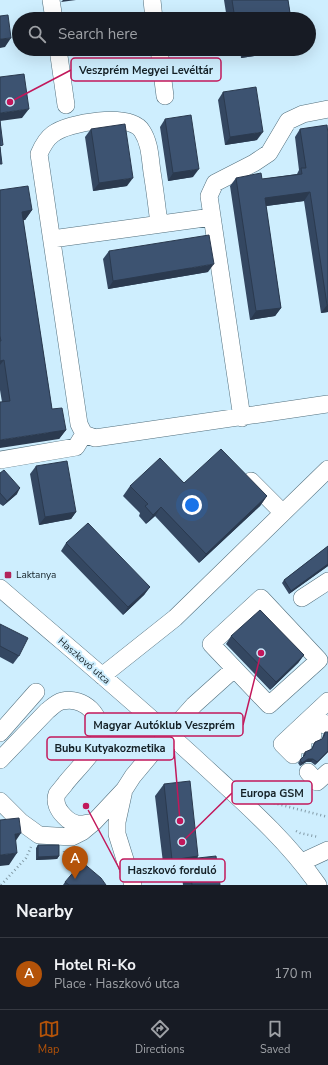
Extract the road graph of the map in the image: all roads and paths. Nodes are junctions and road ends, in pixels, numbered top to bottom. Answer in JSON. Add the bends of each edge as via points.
{"nodes":[{"id":1,"x":51,"y":0,"type":"edge"},
{"id":2,"x":152,"y":0,"type":"edge"},
{"id":3,"x":53,"y":12,"type":"edge"},
{"id":4,"x":153,"y":12,"type":"edge"},
{"id":5,"x":59,"y":56,"type":"edge"},
{"id":6,"x":160,"y":56,"type":"edge"},
{"id":7,"x":165,"y":96,"type":"dead end"},
{"id":8,"x":66,"y":105,"type":"dead end"},
{"id":9,"x":328,"y":109,"type":"edge"},
{"id":10,"x":212,"y":217,"type":"junction"},
{"id":11,"x":159,"y":224,"type":"junction"},
{"id":12,"x":52,"y":239,"type":"junction"},
{"id":13,"x":328,"y":404,"type":"edge"},
{"id":14,"x":242,"y":418,"type":"junction"},
{"id":15,"x":84,"y":434,"type":"junction"},
{"id":16,"x":0,"y":460,"type":"edge"},
{"id":17,"x":328,"y":469,"type":"edge"},
{"id":18,"x":240,"y":470,"type":"edge"},
{"id":19,"x":283,"y":513,"type":"junction"},
{"id":20,"x":328,"y":581,"type":"edge"},
{"id":21,"x":0,"y":588,"type":"edge"},
{"id":22,"x":302,"y":598,"type":"dead end"},
{"id":23,"x":234,"y":669,"type":"junction"},
{"id":24,"x":102,"y":676,"type":"junction"},
{"id":25,"x":36,"y":692,"type":"dead end"},
{"id":26,"x":0,"y":733,"type":"edge"},
{"id":27,"x":169,"y":733,"type":"junction"},
{"id":28,"x":0,"y":760,"type":"edge"},
{"id":29,"x":124,"y":790,"type":"junction"},
{"id":30,"x":262,"y":800,"type":"dead end"},
{"id":31,"x":0,"y":801,"type":"edge"},
{"id":32,"x":328,"y":817,"type":"edge"},
{"id":33,"x":94,"y":822,"type":"junction"},
{"id":34,"x":39,"y":835,"type":"junction"},
{"id":35,"x":64,"y":845,"type":"dead end"},
{"id":36,"x":328,"y":850,"type":"edge"},
{"id":37,"x":302,"y":862,"type":"junction"},
{"id":38,"x":82,"y":876,"type":"edge"},
{"id":39,"x":1,"y":885,"type":"edge"},
{"id":40,"x":133,"y":885,"type":"edge"},
{"id":41,"x":318,"y":885,"type":"edge"}],
"edges":[{"from":1,"to":3,"type":"street"},
{"from":2,"to":4,"type":"street"},
{"from":5,"to":8,"type":"street"},
{"from":6,"to":7,"type":"street"},
{"from":9,"to":10,"type":"street","via":[[303,114],[288,121],[269,153],[254,164],[215,183],[209,196]]},
{"from":10,"to":11,"type":"street"},
{"from":10,"to":14,"type":"street"},
{"from":11,"to":12,"type":"street"},
{"from":11,"to":12,"type":"street","via":[[148,142],[142,129],[131,123],[110,120],[70,126],[53,134],[43,145],[39,154]]},
{"from":12,"to":15,"type":"street","via":[[79,424]]},
{"from":13,"to":14,"type":"street"},
{"from":14,"to":15,"type":"street","via":[[95,438]]},
{"from":15,"to":16,"type":"street","via":[[76,447]]},
{"from":17,"to":19,"type":"street"},
{"from":18,"to":19,"type":"street"},
{"from":19,"to":24,"type":"street","via":[[175,618]]},
{"from":20,"to":22,"type":"street"},
{"from":21,"to":24,"type":"street","name":"Haszkovó utca"},
{"from":23,"to":23,"type":"street","via":[[270,705],[318,660],[261,598],[211,644]]},
{"from":23,"to":27,"type":"street","via":[[194,705]]},
{"from":24,"to":27,"type":"street","name":"Haszkovó utca"},
{"from":25,"to":26,"type":"street"},
{"from":27,"to":29,"type":"street"},
{"from":27,"to":37,"type":"street","name":"Haszkovó utca","via":[[269,826]]},
{"from":28,"to":33,"type":"street","via":[[55,704],[76,701],[86,705],[97,719],[99,738],[92,752],[57,794],[56,804],[68,822],[80,825]]},
{"from":29,"to":33,"type":"street"},
{"from":29,"to":40,"type":"street","via":[[117,822],[118,834]]},
{"from":30,"to":32,"type":"path"},
{"from":31,"to":34,"type":"street"},
{"from":33,"to":34,"type":"street","via":[[72,837]]},
{"from":34,"to":39,"type":"path","via":[[26,858]]},
{"from":35,"to":38,"type":"path","via":[[66,862]]},
{"from":36,"to":37,"type":"street"},
{"from":37,"to":41,"type":"street","name":"Haszkovó utca"}]}
